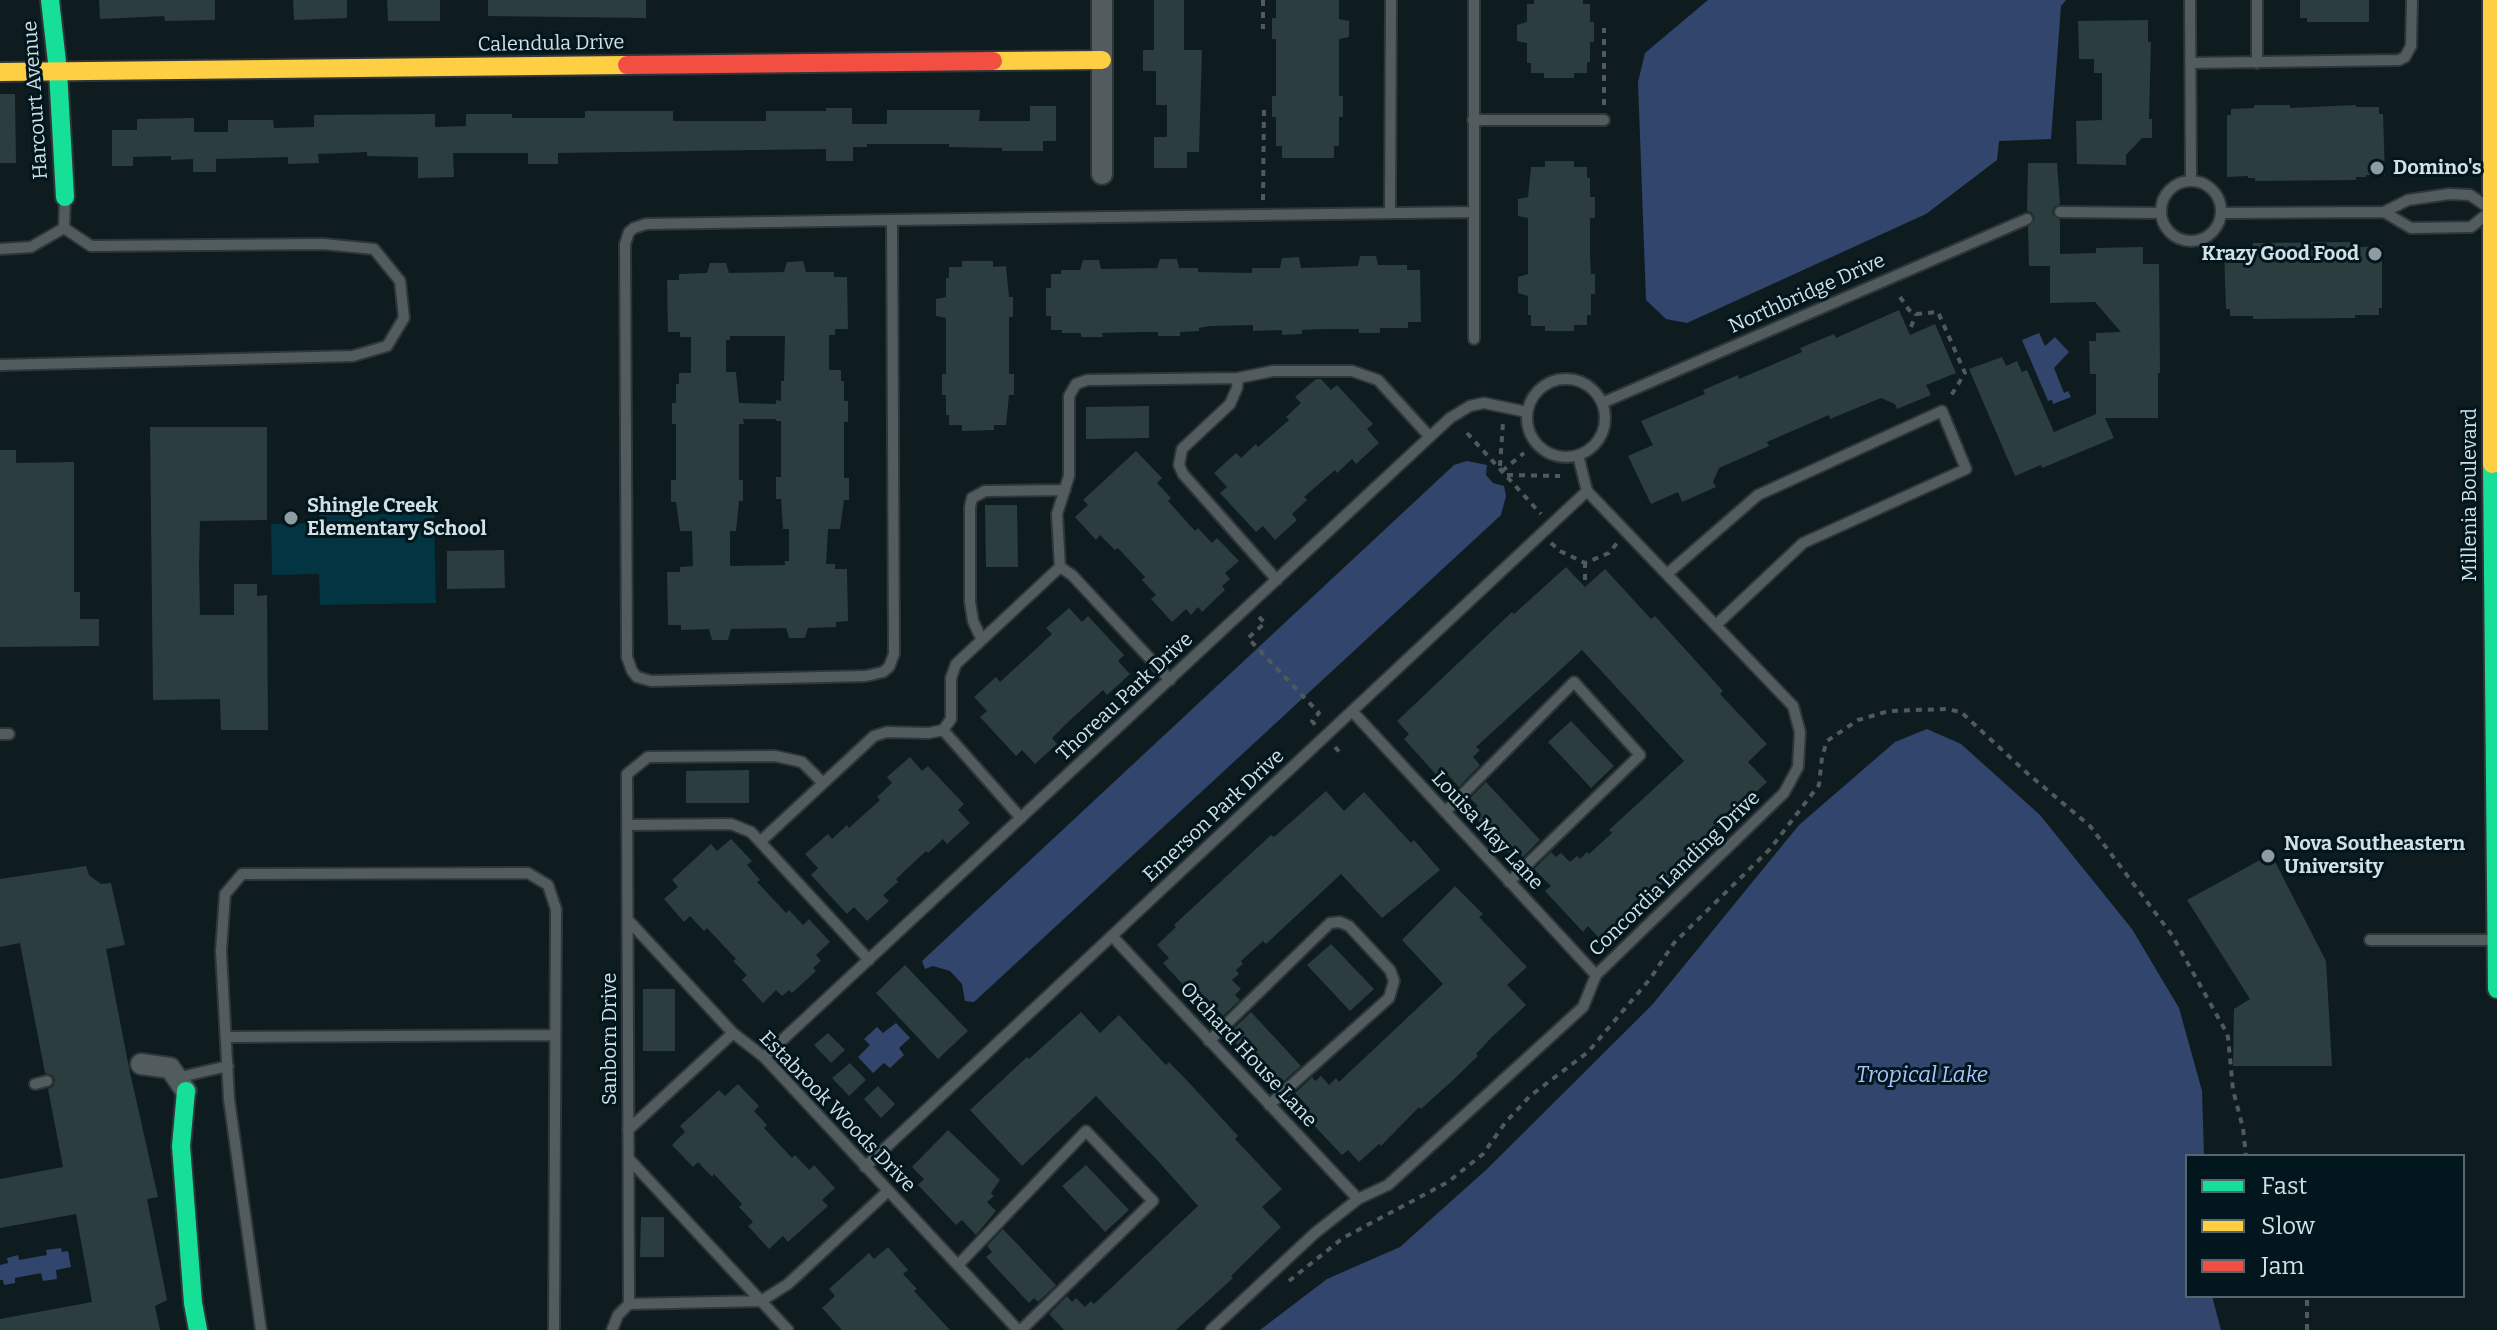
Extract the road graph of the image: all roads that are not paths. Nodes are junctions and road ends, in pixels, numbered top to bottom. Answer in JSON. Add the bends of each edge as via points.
{"nodes":[{"id":1,"x":50,"y":0,"type":"edge"},
{"id":2,"x":1102,"y":0,"type":"edge"},
{"id":3,"x":1391,"y":0,"type":"edge"},
{"id":4,"x":1474,"y":0,"type":"edge"},
{"id":5,"x":2190,"y":0,"type":"edge"},
{"id":6,"x":2257,"y":0,"type":"edge"},
{"id":7,"x":2412,"y":0,"type":"edge"},
{"id":8,"x":2492,"y":0,"type":"edge"},
{"id":9,"x":1102,"y":60,"type":"junction"},
{"id":10,"x":2190,"y":63,"type":"junction"},
{"id":11,"x":2257,"y":63,"type":"junction"},
{"id":12,"x":58,"y":71,"type":"junction"},
{"id":13,"x":0,"y":72,"type":"edge"},
{"id":14,"x":1473,"y":120,"type":"junction"},
{"id":15,"x":1604,"y":120,"type":"road end"},
{"id":16,"x":1102,"y":174,"type":"dead end"},
{"id":17,"x":2191,"y":181,"type":"junction"},
{"id":18,"x":65,"y":197,"type":"joint"},
{"id":19,"x":2495,"y":210,"type":"edge"},
{"id":20,"x":1474,"y":212,"type":"junction"},
{"id":21,"x":2060,"y":212,"type":"dead end"},
{"id":22,"x":2384,"y":212,"type":"junction"},
{"id":23,"x":1390,"y":213,"type":"junction"},
{"id":24,"x":2161,"y":213,"type":"junction"},
{"id":25,"x":2221,"y":213,"type":"junction"},
{"id":26,"x":2027,"y":219,"type":"dead end"},
{"id":27,"x":892,"y":220,"type":"junction"},
{"id":28,"x":64,"y":228,"type":"junction"},
{"id":29,"x":0,"y":249,"type":"edge"},
{"id":30,"x":1474,"y":339,"type":"dead end"},
{"id":31,"x":0,"y":365,"type":"edge"},
{"id":32,"x":1238,"y":378,"type":"junction"},
{"id":33,"x":1602,"y":403,"type":"junction"},
{"id":34,"x":1527,"y":412,"type":"junction"},
{"id":35,"x":1429,"y":436,"type":"junction"},
{"id":36,"x":1578,"y":455,"type":"junction"},
{"id":37,"x":1065,"y":490,"type":"junction"},
{"id":38,"x":1587,"y":491,"type":"junction"},
{"id":39,"x":1060,"y":567,"type":"junction"},
{"id":40,"x":1667,"y":574,"type":"junction"},
{"id":41,"x":1277,"y":580,"type":"junction"},
{"id":42,"x":1716,"y":625,"type":"junction"},
{"id":43,"x":981,"y":638,"type":"junction"},
{"id":44,"x":1170,"y":680,"type":"junction"},
{"id":45,"x":1352,"y":711,"type":"junction"},
{"id":46,"x":943,"y":730,"type":"junction"},
{"id":47,"x":823,"y":783,"type":"junction"},
{"id":48,"x":1445,"y":812,"type":"junction"},
{"id":49,"x":1021,"y":818,"type":"junction"},
{"id":50,"x":628,"y":825,"type":"junction"},
{"id":51,"x":761,"y":841,"type":"junction"},
{"id":52,"x":1509,"y":882,"type":"junction"},
{"id":53,"x":628,"y":920,"type":"junction"},
{"id":54,"x":1112,"y":936,"type":"junction"},
{"id":55,"x":2370,"y":940,"type":"dead end"},
{"id":56,"x":2496,"y":940,"type":"edge"},
{"id":57,"x":869,"y":960,"type":"junction"},
{"id":58,"x":1596,"y":975,"type":"junction"},
{"id":59,"x":2497,"y":989,"type":"edge"},
{"id":60,"x":733,"y":1033,"type":"junction"},
{"id":61,"x":555,"y":1035,"type":"junction"},
{"id":62,"x":227,"y":1037,"type":"junction"},
{"id":63,"x":1209,"y":1041,"type":"junction"},
{"id":64,"x":764,"y":1057,"type":"junction"},
{"id":65,"x":136,"y":1065,"type":"dead end"},
{"id":66,"x":228,"y":1066,"type":"junction"},
{"id":67,"x":181,"y":1084,"type":"junction"},
{"id":68,"x":1269,"y":1105,"type":"junction"},
{"id":69,"x":628,"y":1130,"type":"junction"},
{"id":70,"x":629,"y":1159,"type":"junction"},
{"id":71,"x":865,"y":1167,"type":"junction"},
{"id":72,"x":888,"y":1191,"type":"junction"},
{"id":73,"x":1358,"y":1199,"type":"junction"},
{"id":74,"x":958,"y":1265,"type":"junction"},
{"id":75,"x":761,"y":1301,"type":"junction"},
{"id":76,"x":193,"y":1303,"type":"junction"},
{"id":77,"x":629,"y":1304,"type":"junction"},
{"id":78,"x":188,"y":1330,"type":"edge"},
{"id":79,"x":198,"y":1330,"type":"edge"},
{"id":80,"x":261,"y":1330,"type":"edge"},
{"id":81,"x":554,"y":1330,"type":"edge"},
{"id":82,"x":612,"y":1330,"type":"edge"},
{"id":83,"x":788,"y":1330,"type":"edge"},
{"id":84,"x":1019,"y":1330,"type":"edge"},
{"id":85,"x":1211,"y":1330,"type":"edge"}],
"edges":[{"from":1,"to":12,"type":"street","name":"Harcourt Avenue"},
{"from":2,"to":9,"type":"street"},
{"from":3,"to":23,"type":"lane"},
{"from":4,"to":14,"type":"lane"},
{"from":5,"to":10,"type":"lane"},
{"from":6,"to":11,"type":"lane"},
{"from":7,"to":11,"type":"lane","via":[[2411,46],[2399,60]]},
{"from":8,"to":19,"type":"street","name":"Millenia Boulevard"},
{"from":9,"to":12,"type":"street","name":"Calendula Drive"},
{"from":9,"to":16,"type":"street"},
{"from":10,"to":11,"type":"lane"},
{"from":10,"to":17,"type":"lane"},
{"from":12,"to":13,"type":"street","name":"Calendula Drive"},
{"from":12,"to":18,"type":"street","name":"Harcourt Avenue"},
{"from":14,"to":15,"type":"lane"},
{"from":14,"to":20,"type":"lane"},
{"from":17,"to":24,"type":"lane","via":[[2169,190]]},
{"from":17,"to":25,"type":"lane","via":[[2209,187]]},
{"from":18,"to":28,"type":"lane"},
{"from":19,"to":22,"type":"lane","via":[[2470,195],[2449,194],[2408,200]]},
{"from":19,"to":22,"type":"lane","via":[[2471,227],[2411,228]]},
{"from":19,"to":56,"type":"street","name":"Millenia Boulevard"},
{"from":20,"to":23,"type":"lane"},
{"from":20,"to":30,"type":"lane"},
{"from":21,"to":24,"type":"lane"},
{"from":22,"to":25,"type":"lane"},
{"from":23,"to":27,"type":"lane"},
{"from":24,"to":25,"type":"lane","via":[[2167,230],[2192,242],[2209,236]]},
{"from":26,"to":33,"type":"lane","name":"Northbridge Drive"},
{"from":27,"to":27,"type":"lane","via":[[646,224],[629,232],[627,657],[637,677],[651,681],[866,676],[883,672],[892,661]]},
{"from":28,"to":29,"type":"lane","via":[[31,247]]},
{"from":28,"to":31,"type":"lane","via":[[91,246],[323,244],[374,249],[400,281],[404,318],[387,346],[353,356]]},
{"from":32,"to":35,"type":"lane","via":[[1322,369],[1367,374]]},
{"from":32,"to":37,"type":"lane","via":[[1076,384],[1069,396]]},
{"from":32,"to":41,"type":"lane","via":[[1230,404],[1182,449],[1179,465]]},
{"from":33,"to":34,"type":"lane","via":[[1588,385],[1556,380],[1536,392]]},
{"from":33,"to":36,"type":"lane","via":[[1601,434]]},
{"from":34,"to":35,"type":"lane","name":"Thoreau Park Drive","via":[[1477,404]]},
{"from":34,"to":36,"type":"lane","via":[[1536,444],[1555,456]]},
{"from":35,"to":41,"type":"lane","name":"Thoreau Park Drive"},
{"from":36,"to":38,"type":"lane"},
{"from":37,"to":39,"type":"lane","via":[[1057,514]]},
{"from":37,"to":43,"type":"lane","via":[[985,491],[972,498],[970,602]]},
{"from":38,"to":40,"type":"lane","name":"Concordia Landing Drive"},
{"from":38,"to":45,"type":"lane","name":"Emerson Park Drive"},
{"from":39,"to":43,"type":"lane"},
{"from":39,"to":44,"type":"lane"},
{"from":40,"to":42,"type":"lane","name":"Concordia Landing Drive"},
{"from":40,"to":42,"type":"lane","via":[[1758,495],[1942,411],[1966,469],[1803,543]]},
{"from":41,"to":44,"type":"lane","name":"Thoreau Park Drive"},
{"from":42,"to":58,"type":"lane","name":"Concordia Landing Drive","via":[[1793,706],[1800,732],[1798,767],[1784,793]]},
{"from":43,"to":46,"type":"lane","via":[[953,670],[951,719]]},
{"from":44,"to":49,"type":"lane","name":"Thoreau Park Drive"},
{"from":45,"to":48,"type":"lane","name":"Louisa May Lane"},
{"from":45,"to":54,"type":"lane","name":"Emerson Park Drive"},
{"from":46,"to":47,"type":"lane","via":[[880,733]]},
{"from":46,"to":49,"type":"lane"},
{"from":47,"to":50,"type":"lane","name":"Sanborn Drive","via":[[802,762],[775,756],[648,757],[627,774]]},
{"from":47,"to":51,"type":"lane"},
{"from":48,"to":52,"type":"lane","name":"Louisa May Lane"},
{"from":48,"to":52,"type":"lane","via":[[1574,682],[1640,755]]},
{"from":49,"to":57,"type":"lane","name":"Thoreau Park Drive"},
{"from":50,"to":51,"type":"lane","via":[[731,824]]},
{"from":50,"to":53,"type":"lane","name":"Sanborn Drive"},
{"from":51,"to":57,"type":"lane"},
{"from":52,"to":58,"type":"lane","name":"Louisa May Lane"},
{"from":53,"to":60,"type":"lane","name":"Estabrook Woods Drive"},
{"from":53,"to":69,"type":"lane","name":"Sanborn Drive"},
{"from":54,"to":63,"type":"lane","name":"Orchard House Lane"},
{"from":54,"to":71,"type":"lane","name":"Emerson Park Drive"},
{"from":55,"to":56,"type":"lane"},
{"from":56,"to":59,"type":"street","name":"Millenia Boulevard"},
{"from":57,"to":64,"type":"lane","name":"Thoreau Park Drive"},
{"from":58,"to":73,"type":"lane","name":"Concordia Landing Drive","via":[[1583,1007],[1388,1185]]},
{"from":60,"to":64,"type":"lane","name":"Estabrook Woods Drive"},
{"from":60,"to":69,"type":"lane"},
{"from":61,"to":62,"type":"lane"},
{"from":61,"to":62,"type":"lane","via":[[556,909],[548,885],[528,873],[242,874],[225,894],[221,951]]},
{"from":61,"to":81,"type":"lane"},
{"from":62,"to":66,"type":"lane"},
{"from":63,"to":68,"type":"lane","name":"Orchard House Lane"},
{"from":63,"to":68,"type":"lane","via":[[1330,923],[1349,926],[1390,970],[1394,981],[1389,998]]},
{"from":64,"to":71,"type":"lane","name":"Estabrook Woods Drive"},
{"from":65,"to":67,"type":"street","via":[[170,1068]]},
{"from":66,"to":67,"type":"lane","via":[[206,1069]]},
{"from":66,"to":80,"type":"lane"},
{"from":67,"to":76,"type":"street"},
{"from":68,"to":73,"type":"lane","name":"Orchard House Lane"},
{"from":69,"to":70,"type":"lane","name":"Sanborn Drive"},
{"from":70,"to":75,"type":"lane"},
{"from":70,"to":77,"type":"lane","name":"Sanborn Drive"},
{"from":71,"to":72,"type":"lane","name":"Estabrook Woods Drive"},
{"from":72,"to":74,"type":"lane","name":"Estabrook Woods Drive"},
{"from":72,"to":75,"type":"lane","via":[[788,1284]]},
{"from":73,"to":85,"type":"lane","name":"Concordia Landing Drive"},
{"from":74,"to":84,"type":"lane","name":"Estabrook Woods Drive"},
{"from":74,"to":84,"type":"lane","via":[[1086,1131],[1153,1201]]},
{"from":75,"to":77,"type":"lane"},
{"from":75,"to":83,"type":"lane"},
{"from":76,"to":78,"type":"street"},
{"from":76,"to":79,"type":"street"},
{"from":77,"to":82,"type":"lane"}]}
